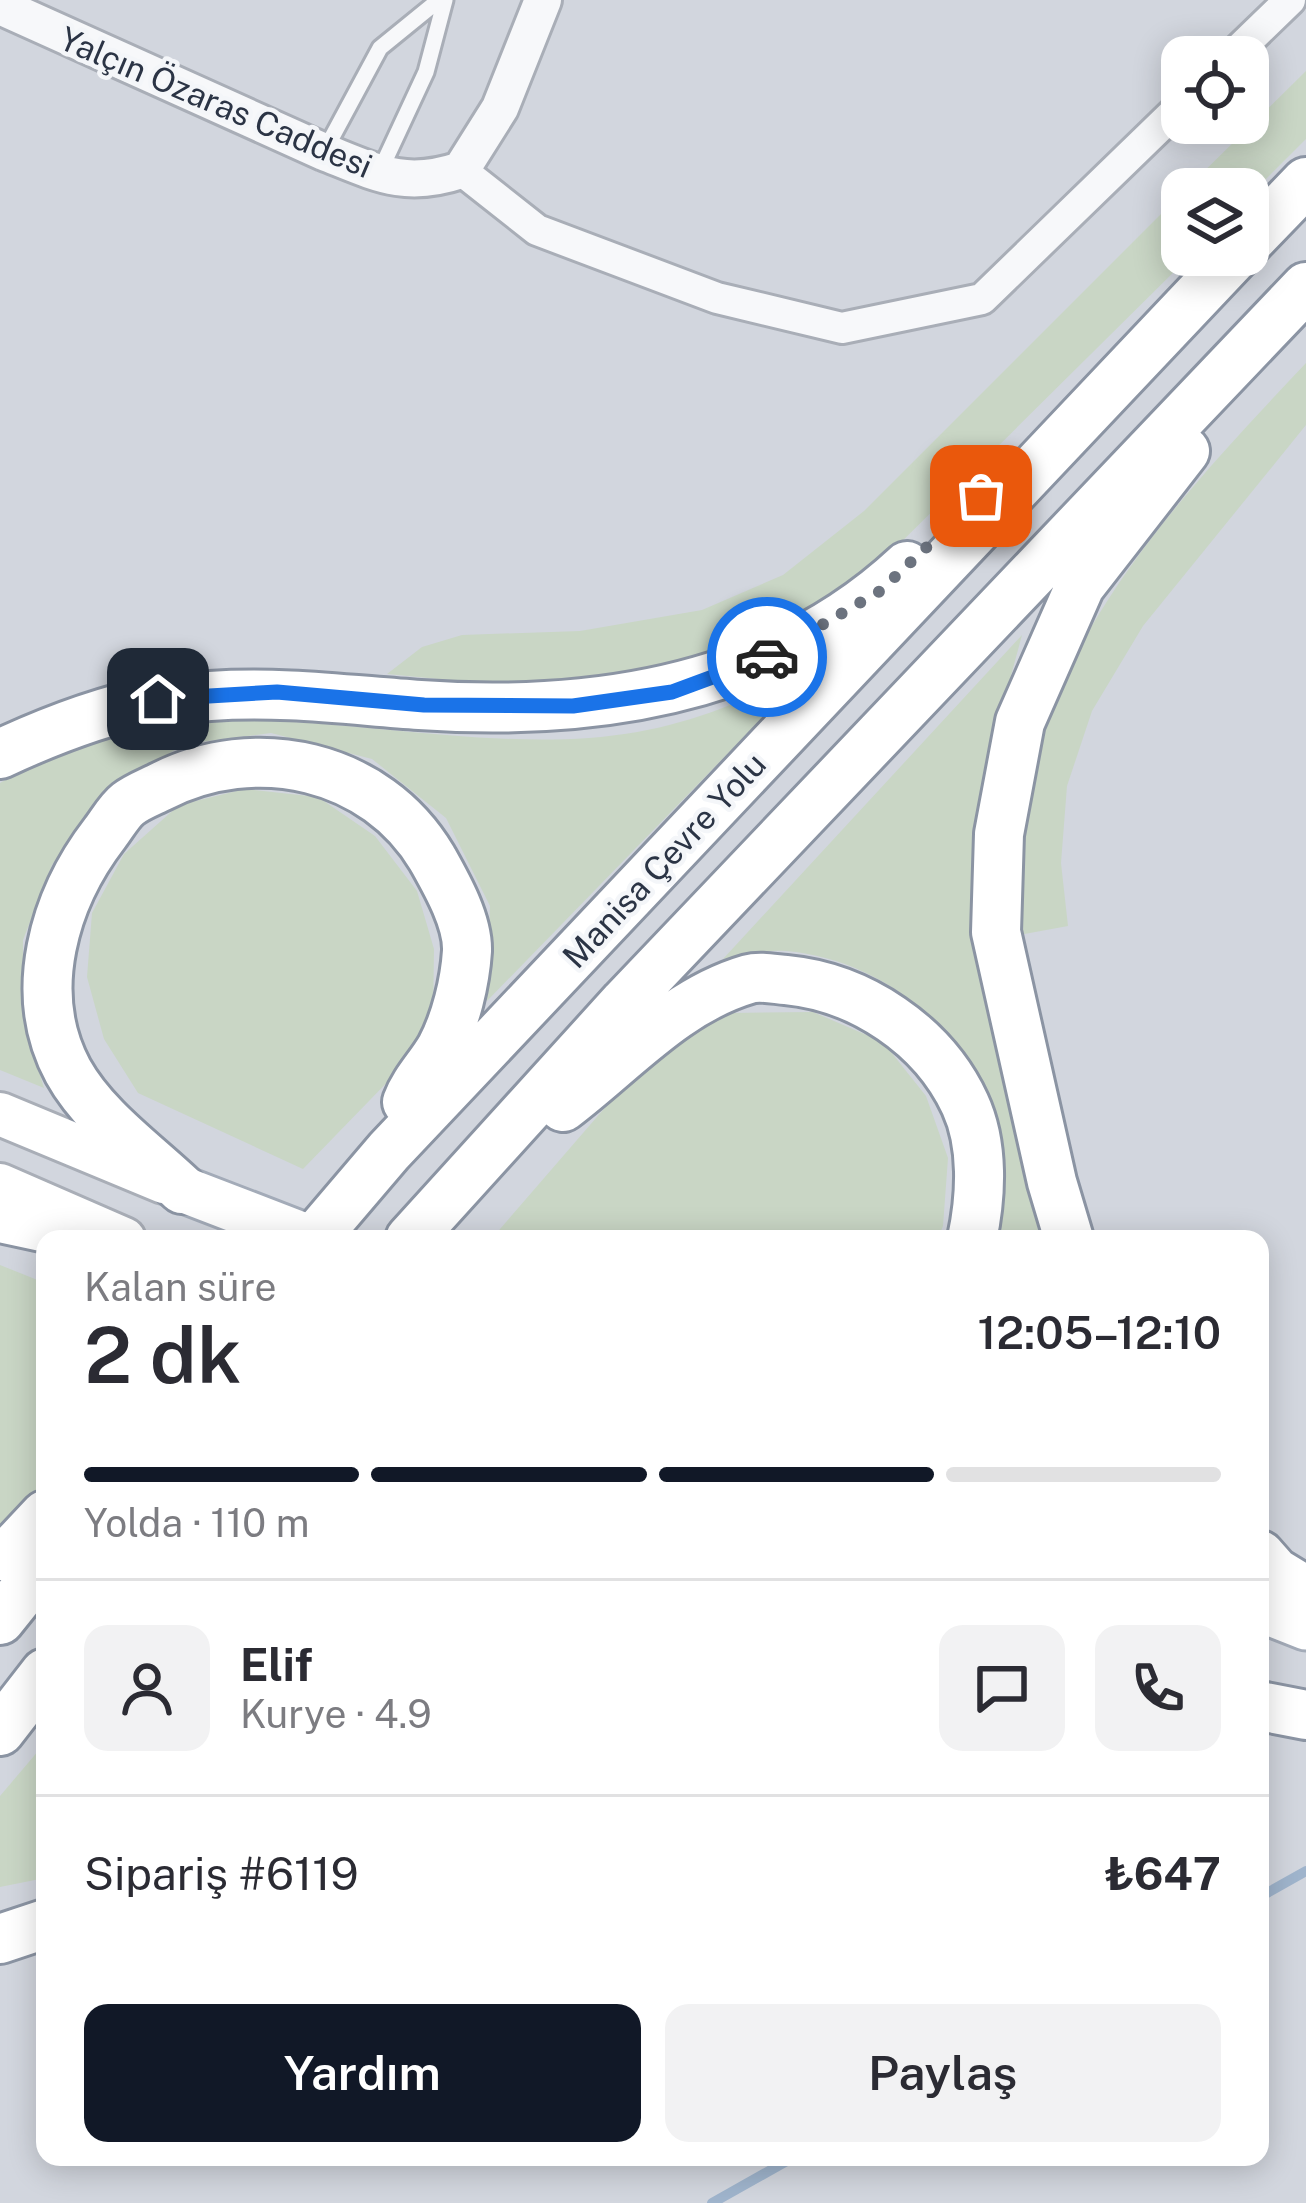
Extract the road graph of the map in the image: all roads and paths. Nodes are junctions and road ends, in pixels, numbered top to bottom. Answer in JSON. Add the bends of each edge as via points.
{"nodes":[{"id":1,"x":442,"y":0,"type":"edge"},
{"id":2,"x":543,"y":0,"type":"edge"},
{"id":3,"x":1290,"y":0,"type":"edge"},
{"id":4,"x":0,"y":6,"type":"edge"},
{"id":5,"x":1253,"y":36,"type":"edge"},
{"id":6,"x":1161,"y":125,"type":"edge"},
{"id":7,"x":324,"y":152,"type":"junction"},
{"id":8,"x":461,"y":170,"type":"junction"},
{"id":9,"x":379,"y":174,"type":"junction"},
{"id":10,"x":1306,"y":182,"type":"edge"},
{"id":11,"x":1269,"y":220,"type":"edge"},
{"id":12,"x":1216,"y":276,"type":"edge"},
{"id":13,"x":1306,"y":287,"type":"edge"},
{"id":14,"x":1247,"y":349,"type":"junction"},
{"id":15,"x":1079,"y":419,"type":"junction"},
{"id":16,"x":0,"y":754,"type":"edge"},
{"id":17,"x":0,"y":1114,"type":"edge"},
{"id":18,"x":389,"y":1151,"type":"junction"},
{"id":19,"x":463,"y":1182,"type":"junction"},
{"id":20,"x":0,"y":1185,"type":"edge"},
{"id":21,"x":182,"y":1189,"type":"junction"},
{"id":22,"x":0,"y":1218,"type":"edge"},
{"id":23,"x":56,"y":1230,"type":"edge"},
{"id":24,"x":103,"y":1230,"type":"edge"},
{"id":25,"x":289,"y":1230,"type":"edge"},
{"id":26,"x":321,"y":1230,"type":"edge"},
{"id":27,"x":418,"y":1230,"type":"edge"},
{"id":28,"x":974,"y":1230,"type":"edge"},
{"id":29,"x":1066,"y":1230,"type":"edge"},
{"id":30,"x":36,"y":1524,"type":"edge"},
{"id":31,"x":0,"y":1556,"type":"edge"},
{"id":32,"x":1269,"y":1565,"type":"edge"},
{"id":33,"x":36,"y":1575,"type":"edge"},
{"id":34,"x":1306,"y":1591,"type":"edge"},
{"id":35,"x":1269,"y":1613,"type":"edge"},
{"id":36,"x":0,"y":1620,"type":"edge"},
{"id":37,"x":1306,"y":1628,"type":"edge"},
{"id":38,"x":36,"y":1685,"type":"edge"},
{"id":39,"x":1269,"y":1695,"type":"edge"},
{"id":40,"x":1269,"y":1707,"type":"edge"},
{"id":41,"x":1306,"y":1712,"type":"edge"},
{"id":42,"x":0,"y":1731,"type":"edge"},
{"id":43,"x":36,"y":1927,"type":"edge"},
{"id":44,"x":0,"y":1940,"type":"edge"}],
"edges":[{"from":1,"to":7,"type":"lane","via":[[380,48]]},
{"from":1,"to":9,"type":"lane","via":[[425,72]]},
{"from":2,"to":8,"type":"street","via":[[500,108]]},
{"from":3,"to":5,"type":"street"},
{"from":4,"to":7,"type":"street","name":"Yalçın Özaras Caddesi"},
{"from":6,"to":8,"type":"street","via":[[982,298],[842,328],[717,298],[537,230]]},
{"from":7,"to":9,"type":"street","name":"Yalçın Özaras Caddesi"},
{"from":8,"to":9,"type":"street","name":"Yalçın Özaras Caddesi","via":[[427,182]]},
{"from":10,"to":11,"type":"highway"},
{"from":12,"to":15,"type":"highway","name":"Manisa Çevre Yolu"},
{"from":13,"to":14,"type":"highway","name":"Manisa Çevre Yolu"},
{"from":14,"to":19,"type":"highway","name":"Manisa Çevre Yolu"},
{"from":14,"to":29,"type":"highway","via":[[1174,469],[1080,586],[1020,722],[999,833],[997,932]]},
{"from":15,"to":16,"type":"highway","via":[[1015,464],[880,591],[784,651],[672,692],[573,706],[424,705],[277,692],[158,699]]},
{"from":15,"to":18,"type":"highway","name":"Manisa Çevre Yolu"},
{"from":17,"to":21,"type":"main road"},
{"from":18,"to":21,"type":"highway","via":[[458,1002],[467,946],[448,885],[419,837],[373,794],[321,770],[254,760],[185,774],[128,804],[86,858],[47,963],[48,1016],[69,1072],[102,1115]]},
{"from":18,"to":26,"type":"highway","name":"Manisa Çevre Yolu"},
{"from":19,"to":27,"type":"highway"},
{"from":19,"to":28,"type":"highway","via":[[683,1007],[754,977],[820,983],[884,1012],[932,1054],[966,1106],[979,1165]]},
{"from":20,"to":24,"type":"main road"},
{"from":21,"to":25,"type":"main road"},
{"from":22,"to":23,"type":"highway"},
{"from":30,"to":31,"type":"highway"},
{"from":32,"to":34,"type":"highway"},
{"from":33,"to":36,"type":"highway"},
{"from":35,"to":37,"type":"main road"},
{"from":38,"to":42,"type":"highway"},
{"from":39,"to":41,"type":"main road"},
{"from":40,"to":41,"type":"highway"},
{"from":43,"to":44,"type":"highway"}]}
